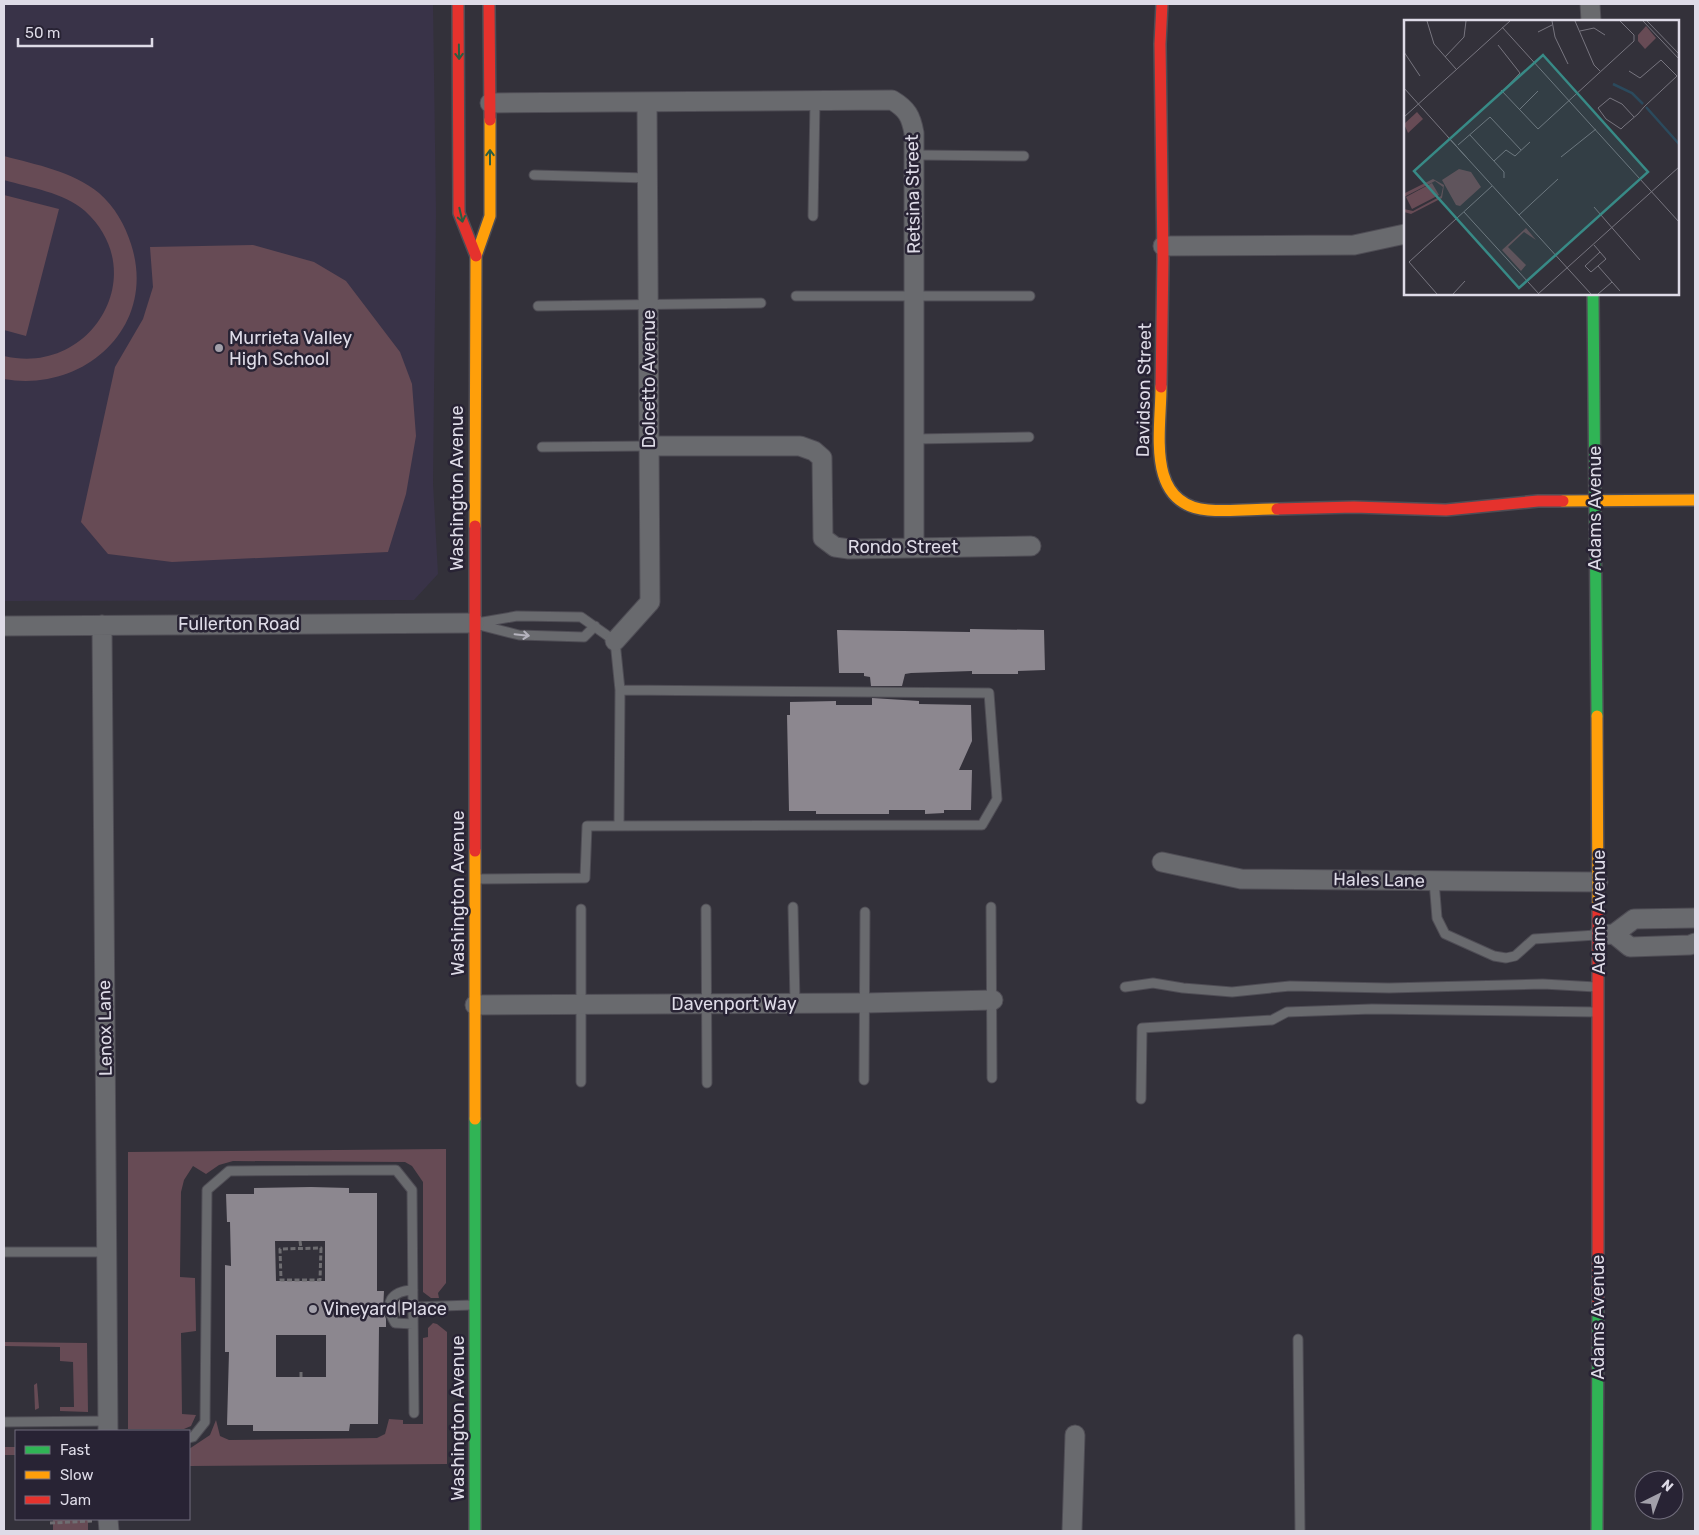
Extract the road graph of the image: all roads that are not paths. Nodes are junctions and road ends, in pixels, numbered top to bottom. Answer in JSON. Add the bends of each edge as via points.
{"nodes":[{"id":1,"x":458,"y":4,"type":"edge"},
{"id":2,"x":489,"y":4,"type":"edge"},
{"id":3,"x":1162,"y":4,"type":"edge"},
{"id":4,"x":1590,"y":4,"type":"edge"},
{"id":5,"x":1591,"y":20,"type":"edge"},
{"id":6,"x":815,"y":101,"type":"junction"},
{"id":7,"x":647,"y":102,"type":"junction"},
{"id":8,"x":490,"y":103,"type":"junction"},
{"id":9,"x":914,"y":155,"type":"junction"},
{"id":10,"x":1024,"y":156,"type":"dead end"},
{"id":11,"x":534,"y":175,"type":"dead end"},
{"id":12,"x":648,"y":178,"type":"junction"},
{"id":13,"x":813,"y":216,"type":"dead end"},
{"id":14,"x":1404,"y":234,"type":"edge"},
{"id":15,"x":1163,"y":246,"type":"junction"},
{"id":16,"x":476,"y":256,"type":"junction"},
{"id":17,"x":1593,"y":295,"type":"edge"},
{"id":18,"x":796,"y":296,"type":"dead end"},
{"id":19,"x":914,"y":296,"type":"junction"},
{"id":20,"x":1030,"y":296,"type":"dead end"},
{"id":21,"x":761,"y":303,"type":"dead end"},
{"id":22,"x":648,"y":304,"type":"junction"},
{"id":23,"x":538,"y":306,"type":"dead end"},
{"id":24,"x":1030,"y":437,"type":"dead end"},
{"id":25,"x":914,"y":439,"type":"junction"},
{"id":26,"x":649,"y":446,"type":"junction"},
{"id":27,"x":542,"y":447,"type":"dead end"},
{"id":28,"x":1695,"y":500,"type":"edge"},
{"id":29,"x":1595,"y":501,"type":"junction"},
{"id":30,"x":1032,"y":546,"type":"dead end"},
{"id":31,"x":914,"y":548,"type":"junction"},
{"id":32,"x":474,"y":623,"type":"junction"},
{"id":33,"x":102,"y":625,"type":"junction"},
{"id":34,"x":4,"y":626,"type":"edge"},
{"id":35,"x":595,"y":626,"type":"junction"},
{"id":36,"x":615,"y":641,"type":"junction"},
{"id":37,"x":620,"y":690,"type":"junction"},
{"id":38,"x":619,"y":826,"type":"junction"},
{"id":39,"x":1162,"y":862,"type":"dead end"},
{"id":40,"x":476,"y":879,"type":"junction"},
{"id":41,"x":1434,"y":881,"type":"junction"},
{"id":42,"x":1598,"y":882,"type":"junction"},
{"id":43,"x":792,"y":907,"type":"dead end"},
{"id":44,"x":991,"y":908,"type":"dead end"},
{"id":45,"x":581,"y":909,"type":"dead end"},
{"id":46,"x":706,"y":909,"type":"dead end"},
{"id":47,"x":865,"y":912,"type":"dead end"},
{"id":48,"x":1668,"y":918,"type":"junction"},
{"id":49,"x":1695,"y":918,"type":"edge"},
{"id":50,"x":1607,"y":934,"type":"junction"},
{"id":51,"x":1695,"y":942,"type":"edge"},
{"id":52,"x":1669,"y":946,"type":"junction"},
{"id":53,"x":1125,"y":987,"type":"dead end"},
{"id":54,"x":1599,"y":987,"type":"junction"},
{"id":55,"x":993,"y":1000,"type":"junction"},
{"id":56,"x":865,"y":1003,"type":"junction"},
{"id":57,"x":582,"y":1004,"type":"junction"},
{"id":58,"x":706,"y":1004,"type":"junction"},
{"id":59,"x":795,"y":1004,"type":"junction"},
{"id":60,"x":475,"y":1005,"type":"junction"},
{"id":61,"x":1599,"y":1012,"type":"junction"},
{"id":62,"x":992,"y":1078,"type":"dead end"},
{"id":63,"x":864,"y":1080,"type":"dead end"},
{"id":64,"x":581,"y":1082,"type":"dead end"},
{"id":65,"x":707,"y":1083,"type":"dead end"},
{"id":66,"x":1141,"y":1099,"type":"dead end"},
{"id":67,"x":4,"y":1252,"type":"edge"},
{"id":68,"x":107,"y":1252,"type":"junction"},
{"id":69,"x":413,"y":1290,"type":"junction"},
{"id":70,"x":475,"y":1305,"type":"junction"},
{"id":71,"x":413,"y":1307,"type":"junction"},
{"id":72,"x":413,"y":1324,"type":"junction"},
{"id":73,"x":1298,"y":1339,"type":"dead end"},
{"id":74,"x":414,"y":1413,"type":"dead end"},
{"id":75,"x":4,"y":1422,"type":"edge"},
{"id":76,"x":108,"y":1426,"type":"edge"},
{"id":77,"x":1075,"y":1435,"type":"dead end"},
{"id":78,"x":190,"y":1438,"type":"edge"},
{"id":79,"x":475,"y":1531,"type":"edge"},
{"id":80,"x":1072,"y":1531,"type":"edge"},
{"id":81,"x":1300,"y":1531,"type":"edge"},
{"id":82,"x":1597,"y":1531,"type":"edge"}],
"edges":[{"from":1,"to":16,"type":"street","name":"Washington Avenue","one_way":true,"via":[[459,213]]},
{"from":2,"to":8,"type":"street","name":"Washington Avenue"},
{"from":3,"to":15,"type":"street","name":"Davidson Street"},
{"from":4,"to":5,"type":"street"},
{"from":6,"to":7,"type":"street","name":"Retsina Street"},
{"from":6,"to":9,"type":"street","name":"Retsina Street","via":[[892,100],[904,107],[911,117]]},
{"from":6,"to":13,"type":"lane"},
{"from":7,"to":8,"type":"street","name":"Retsina Street"},
{"from":7,"to":12,"type":"street","name":"Dolcetto Avenue"},
{"from":16,"to":8,"type":"street","name":"Washington Avenue","one_way":true,"via":[[490,216]]},
{"from":9,"to":10,"type":"lane"},
{"from":9,"to":19,"type":"street","name":"Retsina Street"},
{"from":11,"to":12,"type":"lane"},
{"from":12,"to":22,"type":"street","name":"Dolcetto Avenue"},
{"from":14,"to":15,"type":"street","via":[[1354,245]]},
{"from":15,"to":29,"type":"street","name":"Davidson Street","via":[[1160,469],[1169,492],[1185,506],[1208,510],[1354,507],[1446,510],[1538,501]]},
{"from":16,"to":32,"type":"street","name":"Washington Avenue"},
{"from":17,"to":29,"type":"street","name":"Adams Avenue"},
{"from":18,"to":19,"type":"lane"},
{"from":19,"to":20,"type":"lane"},
{"from":19,"to":25,"type":"street","name":"Retsina Street"},
{"from":21,"to":22,"type":"lane"},
{"from":22,"to":23,"type":"lane"},
{"from":22,"to":26,"type":"street","name":"Dolcetto Avenue"},
{"from":24,"to":25,"type":"lane"},
{"from":25,"to":31,"type":"street","name":"Retsina Street"},
{"from":26,"to":27,"type":"lane"},
{"from":26,"to":31,"type":"street","name":"Rondo Street","via":[[800,446],[814,450],[822,458],[823,538],[835,546],[849,548]]},
{"from":26,"to":36,"type":"street","name":"Dolcetto Avenue","via":[[650,602]]},
{"from":28,"to":29,"type":"street","name":"Davidson Street"},
{"from":29,"to":42,"type":"street","name":"Adams Avenue"},
{"from":30,"to":31,"type":"street","name":"Rondo Street"},
{"from":32,"to":33,"type":"street","name":"Fullerton Road"},
{"from":32,"to":35,"type":"lane","via":[[517,616],[581,617]]},
{"from":32,"to":35,"type":"lane","one_way":true,"via":[[519,635],[584,637]]},
{"from":32,"to":40,"type":"street","name":"Washington Avenue"},
{"from":33,"to":34,"type":"street","name":"Fullerton Road"},
{"from":33,"to":68,"type":"street","name":"Lenox Lane"},
{"from":35,"to":36,"type":"lane"},
{"from":36,"to":37,"type":"lane"},
{"from":37,"to":38,"type":"lane"},
{"from":37,"to":38,"type":"lane","via":[[989,693],[996,799],[982,826]]},
{"from":38,"to":40,"type":"lane","via":[[587,826],[585,878]]},
{"from":39,"to":41,"type":"street","name":"Hales Lane","via":[[1241,879]]},
{"from":40,"to":60,"type":"street","name":"Washington Avenue"},
{"from":41,"to":42,"type":"street","name":"Hales Lane"},
{"from":41,"to":50,"type":"lane","via":[[1438,918],[1445,934],[1494,956],[1515,956],[1534,939]]},
{"from":42,"to":50,"type":"street","name":"Adams Avenue"},
{"from":43,"to":59,"type":"lane"},
{"from":44,"to":55,"type":"lane"},
{"from":45,"to":57,"type":"lane"},
{"from":46,"to":58,"type":"lane"},
{"from":47,"to":56,"type":"lane"},
{"from":48,"to":49,"type":"street"},
{"from":48,"to":50,"type":"street","via":[[1634,919]]},
{"from":48,"to":52,"type":"street"},
{"from":50,"to":52,"type":"street","via":[[1630,946]]},
{"from":50,"to":54,"type":"street","name":"Adams Avenue"},
{"from":51,"to":52,"type":"street"},
{"from":53,"to":54,"type":"lane","via":[[1152,983],[1232,992],[1290,986],[1389,988],[1543,984]]},
{"from":54,"to":61,"type":"street","name":"Adams Avenue"},
{"from":55,"to":56,"type":"street","name":"Davenport Way"},
{"from":55,"to":62,"type":"lane"},
{"from":56,"to":59,"type":"street","name":"Davenport Way"},
{"from":56,"to":63,"type":"lane"},
{"from":57,"to":58,"type":"street","name":"Davenport Way"},
{"from":57,"to":60,"type":"street","name":"Davenport Way"},
{"from":57,"to":64,"type":"lane"},
{"from":58,"to":59,"type":"street","name":"Davenport Way"},
{"from":58,"to":65,"type":"lane"},
{"from":60,"to":70,"type":"street","name":"Washington Avenue"},
{"from":61,"to":66,"type":"lane","via":[[1382,1009],[1287,1012],[1272,1020],[1142,1028]]},
{"from":61,"to":82,"type":"street","name":"Adams Avenue"},
{"from":67,"to":68,"type":"lane"},
{"from":68,"to":76,"type":"street","name":"Lenox Lane"},
{"from":69,"to":71,"type":"lane"},
{"from":69,"to":72,"type":"lane","via":[[401,1290],[390,1299],[395,1323]]},
{"from":69,"to":78,"type":"lane","via":[[412,1190],[396,1170],[229,1171],[207,1190],[205,1422]]},
{"from":70,"to":71,"type":"lane"},
{"from":70,"to":79,"type":"street","name":"Washington Avenue"},
{"from":71,"to":72,"type":"lane"},
{"from":72,"to":74,"type":"lane"},
{"from":73,"to":81,"type":"lane"},
{"from":75,"to":76,"type":"lane"},
{"from":77,"to":80,"type":"street"}]}
